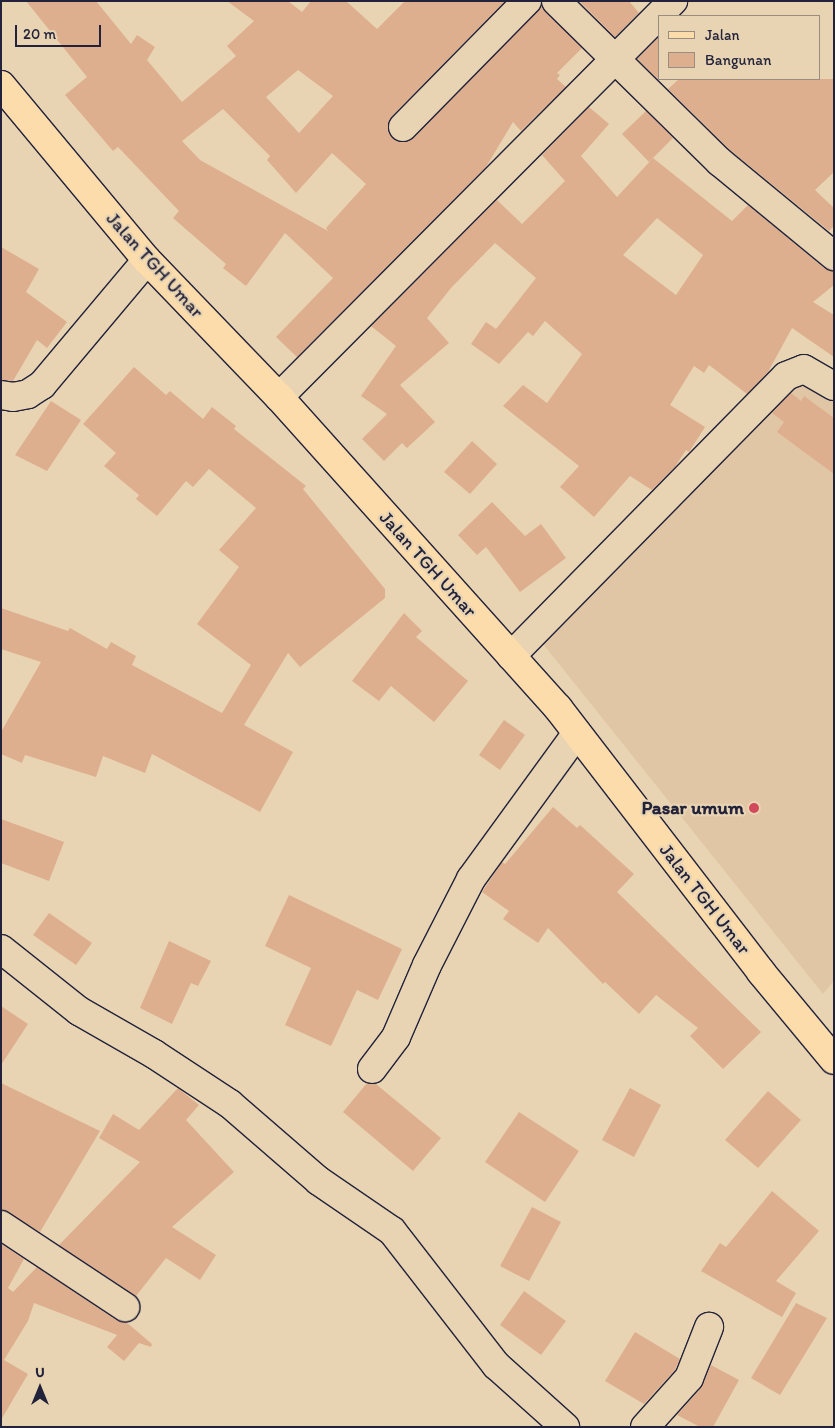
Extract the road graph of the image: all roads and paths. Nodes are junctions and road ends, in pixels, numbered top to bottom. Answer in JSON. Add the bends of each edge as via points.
{"nodes":[{"id":1,"x":526,"y":1,"type":"edge"},
{"id":2,"x":556,"y":1,"type":"edge"},
{"id":3,"x":673,"y":1,"type":"edge"},
{"id":4,"x":659,"y":15,"type":"edge"},
{"id":5,"x":658,"y":16,"type":"edge"},
{"id":6,"x":616,"y":59,"type":"junction"},
{"id":7,"x":1,"y":85,"type":"edge"},
{"id":8,"x":403,"y":127,"type":"dead end"},
{"id":9,"x":834,"y":256,"type":"edge"},
{"id":10,"x":147,"y":260,"type":"junction"},
{"id":11,"x":834,"y":386,"type":"edge"},
{"id":12,"x":1,"y":395,"type":"edge"},
{"id":13,"x":279,"y":397,"type":"junction"},
{"id":14,"x":511,"y":656,"type":"junction"},
{"id":15,"x":577,"y":733,"type":"junction"},
{"id":16,"x":1,"y":948,"type":"edge"},
{"id":17,"x":834,"y":1060,"type":"edge"},
{"id":18,"x":372,"y":1070,"type":"dead end"},
{"id":19,"x":1,"y":1225,"type":"edge"},
{"id":20,"x":125,"y":1307,"type":"dead end"},
{"id":21,"x":710,"y":1327,"type":"dead end"},
{"id":22,"x":565,"y":1427,"type":"edge"},
{"id":23,"x":645,"y":1427,"type":"edge"}],
"edges":[{"from":1,"to":8,"type":"street"},
{"from":2,"to":6,"type":"street"},
{"from":3,"to":4,"type":"street"},
{"from":5,"to":6,"type":"street"},
{"from":6,"to":9,"type":"street","via":[[720,162]]},
{"from":6,"to":13,"type":"street"},
{"from":7,"to":10,"type":"main road","name":"Jalan TGH Umar"},
{"from":10,"to":12,"type":"street","via":[[42,384],[28,394]]},
{"from":10,"to":13,"type":"main road","name":"Jalan TGH Umar"},
{"from":11,"to":14,"type":"street","via":[[804,369],[786,376]]},
{"from":13,"to":14,"type":"main road","name":"Jalan TGH Umar"},
{"from":14,"to":15,"type":"main road","name":"Jalan TGH Umar"},
{"from":15,"to":17,"type":"main road","name":"Jalan TGH Umar","via":[[761,972]]},
{"from":15,"to":18,"type":"street","via":[[471,879],[427,965],[396,1037]]},
{"from":16,"to":22,"type":"street","via":[[79,1011],[154,1054],[230,1104],[299,1165],[392,1232],[496,1365]]},
{"from":19,"to":20,"type":"street"},
{"from":21,"to":23,"type":"street","via":[[688,1378]]}]}
